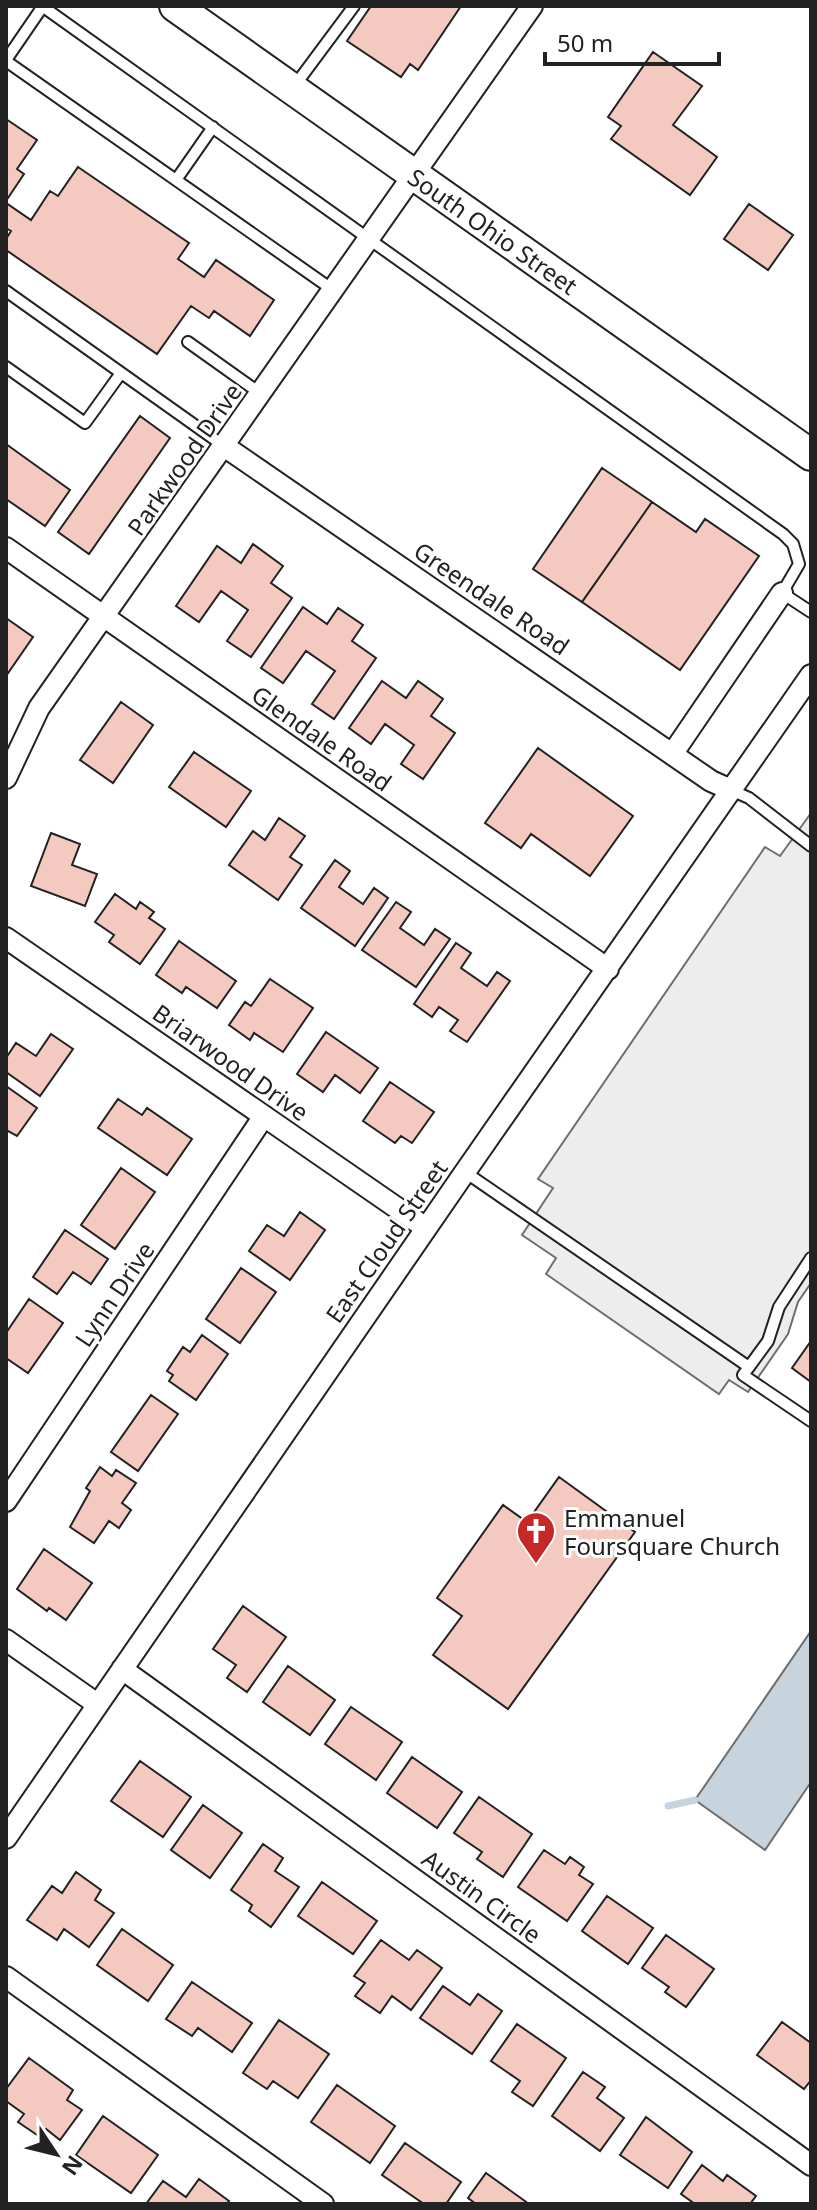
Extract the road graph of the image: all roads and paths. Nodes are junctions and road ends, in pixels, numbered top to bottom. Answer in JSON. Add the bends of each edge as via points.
{"nodes":[{"id":1,"x":42,"y":6,"type":"edge"},
{"id":2,"x":175,"y":6,"type":"edge"},
{"id":3,"x":354,"y":6,"type":"edge"},
{"id":4,"x":532,"y":6,"type":"edge"},
{"id":5,"x":6,"y":60,"type":"edge"},
{"id":6,"x":293,"y":89,"type":"junction"},
{"id":7,"x":213,"y":127,"type":"junction"},
{"id":8,"x":414,"y":175,"type":"junction"},
{"id":9,"x":176,"y":180,"type":"junction"},
{"id":10,"x":370,"y":238,"type":"junction"},
{"id":11,"x":333,"y":290,"type":"junction"},
{"id":12,"x":6,"y":291,"type":"edge"},
{"id":13,"x":188,"y":342,"type":"dead end"},
{"id":14,"x":6,"y":367,"type":"edge"},
{"id":15,"x":121,"y":373,"type":"junction"},
{"id":16,"x":261,"y":394,"type":"junction"},
{"id":17,"x":224,"y":446,"type":"junction"},
{"id":18,"x":811,"y":455,"type":"edge"},
{"id":19,"x":6,"y":548,"type":"edge"},
{"id":20,"x":782,"y":593,"type":"junction"},
{"id":21,"x":811,"y":612,"type":"edge"},
{"id":22,"x":104,"y":617,"type":"junction"},
{"id":23,"x":811,"y":675,"type":"edge"},
{"id":24,"x":673,"y":753,"type":"junction"},
{"id":25,"x":6,"y":778,"type":"edge"},
{"id":26,"x":731,"y":790,"type":"junction"},
{"id":27,"x":809,"y":839,"type":"edge"},
{"id":28,"x":6,"y":938,"type":"edge"},
{"id":29,"x":608,"y":969,"type":"junction"},
{"id":30,"x":264,"y":1116,"type":"junction"},
{"id":31,"x":465,"y":1172,"type":"junction"},
{"id":32,"x":426,"y":1228,"type":"junction"},
{"id":33,"x":811,"y":1258,"type":"edge"},
{"id":34,"x":749,"y":1367,"type":"junction"},
{"id":35,"x":811,"y":1421,"type":"edge"},
{"id":36,"x":6,"y":1501,"type":"edge"},
{"id":37,"x":6,"y":1640,"type":"edge"},
{"id":38,"x":122,"y":1669,"type":"junction"},
{"id":39,"x":97,"y":1704,"type":"junction"},
{"id":40,"x":6,"y":1838,"type":"edge"},
{"id":41,"x":6,"y":1977,"type":"edge"},
{"id":42,"x":811,"y":2165,"type":"edge"},
{"id":43,"x":323,"y":2204,"type":"edge"}],
"edges":[{"from":1,"to":5,"type":"lane"},
{"from":1,"to":7,"type":"lane"},
{"from":2,"to":6,"type":"main road","name":"South Ohio Street"},
{"from":3,"to":6,"type":"lane"},
{"from":4,"to":8,"type":"street","name":"Parkwood Drive"},
{"from":5,"to":9,"type":"lane"},
{"from":6,"to":8,"type":"main road","name":"South Ohio Street"},
{"from":7,"to":9,"type":"lane"},
{"from":7,"to":10,"type":"lane"},
{"from":8,"to":10,"type":"street","name":"Parkwood Drive"},
{"from":8,"to":18,"type":"main road","name":"South Ohio Street"},
{"from":9,"to":11,"type":"lane"},
{"from":10,"to":11,"type":"street","name":"Parkwood Drive"},
{"from":10,"to":20,"type":"lane","via":[[783,534],[793,544],[799,564]]},
{"from":11,"to":16,"type":"street","name":"Parkwood Drive"},
{"from":12,"to":15,"type":"lane"},
{"from":13,"to":16,"type":"lane"},
{"from":14,"to":15,"type":"lane","via":[[85,423]]},
{"from":15,"to":17,"type":"lane"},
{"from":16,"to":17,"type":"street","name":"Parkwood Drive"},
{"from":17,"to":22,"type":"street","name":"Parkwood Drive"},
{"from":17,"to":24,"type":"street","name":"Greendale Road"},
{"from":19,"to":22,"type":"street","name":"Glendale Road"},
{"from":20,"to":21,"type":"lane"},
{"from":20,"to":24,"type":"street"},
{"from":22,"to":25,"type":"street","name":"Parkwood Drive","via":[[39,708]]},
{"from":22,"to":29,"type":"street","name":"Glendale Road"},
{"from":23,"to":26,"type":"street","name":"East Cloud Street"},
{"from":24,"to":26,"type":"street","name":"Greendale Road"},
{"from":26,"to":27,"type":"lane"},
{"from":26,"to":29,"type":"street","name":"East Cloud Street"},
{"from":28,"to":30,"type":"street","name":"Briarwood Drive"},
{"from":29,"to":31,"type":"street","name":"East Cloud Street"},
{"from":30,"to":32,"type":"street","name":"Briarwood Drive"},
{"from":30,"to":36,"type":"street","name":"Lynn Drive"},
{"from":31,"to":32,"type":"street","name":"East Cloud Street"},
{"from":31,"to":34,"type":"lane"},
{"from":32,"to":38,"type":"street","name":"East Cloud Street"},
{"from":33,"to":34,"type":"lane"},
{"from":34,"to":35,"type":"lane","via":[[743,1375]]},
{"from":37,"to":39,"type":"street"},
{"from":38,"to":39,"type":"street","name":"East Cloud Street"},
{"from":38,"to":42,"type":"street","name":"Austin Circle"},
{"from":39,"to":40,"type":"street","name":"East Cloud Street"},
{"from":41,"to":43,"type":"street"}]}
